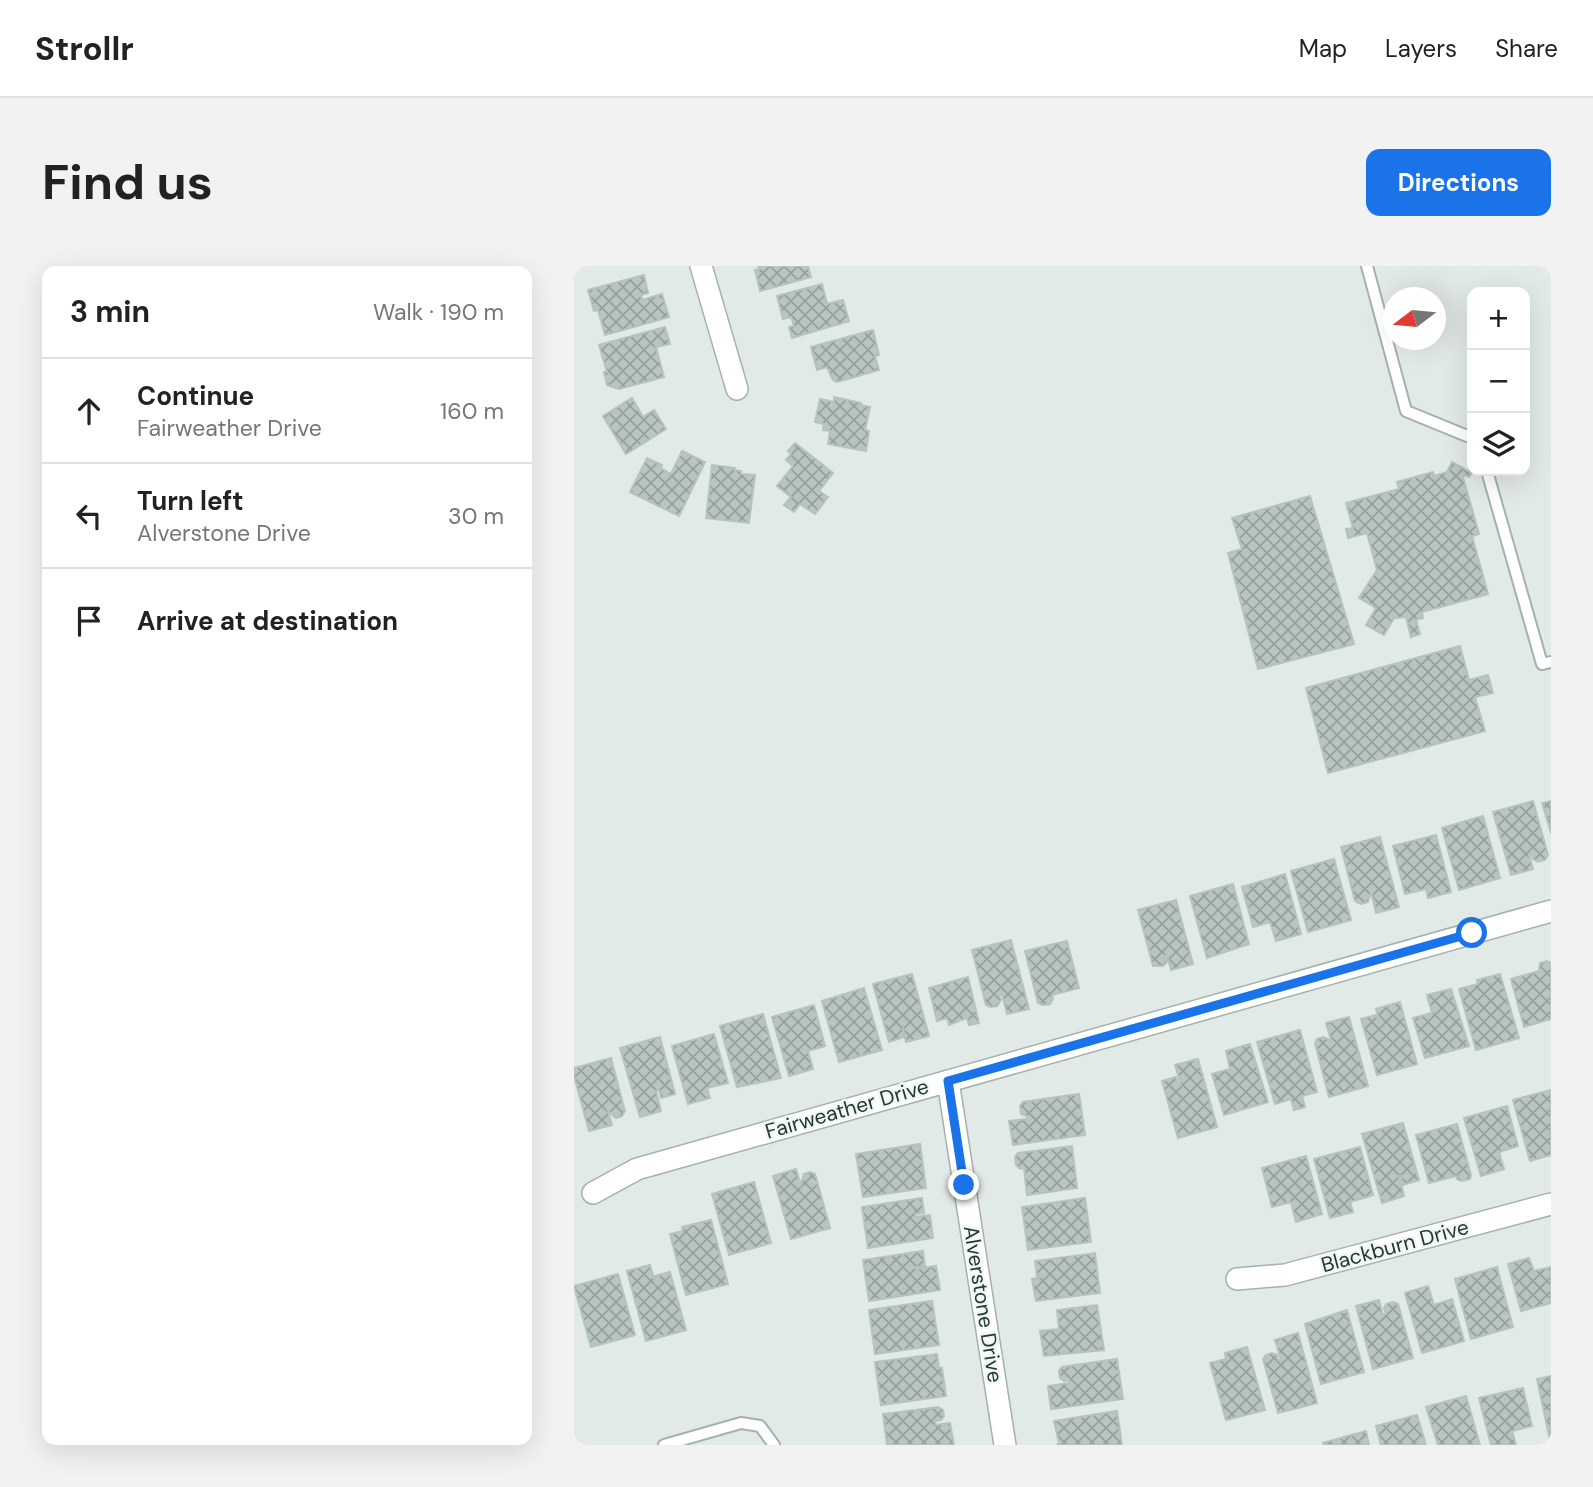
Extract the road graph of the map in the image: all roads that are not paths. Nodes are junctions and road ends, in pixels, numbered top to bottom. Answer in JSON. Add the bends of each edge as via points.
{"nodes":[{"id":1,"x":701,"y":266,"type":"edge"},
{"id":2,"x":1367,"y":266,"type":"edge"},
{"id":3,"x":737,"y":389,"type":"dead end"},
{"id":4,"x":1467,"y":436,"type":"edge"},
{"id":5,"x":1488,"y":476,"type":"edge"},
{"id":6,"x":1551,"y":662,"type":"edge"},
{"id":7,"x":1551,"y":911,"type":"edge"},
{"id":8,"x":948,"y":1081,"type":"junction"},
{"id":9,"x":593,"y":1194,"type":"dead end"},
{"id":10,"x":1551,"y":1204,"type":"edge"},
{"id":11,"x":1237,"y":1279,"type":"dead end"},
{"id":12,"x":664,"y":1445,"type":"edge"},
{"id":13,"x":774,"y":1445,"type":"edge"},
{"id":14,"x":1005,"y":1445,"type":"edge"}],
"edges":[{"from":1,"to":3,"type":"street"},
{"from":2,"to":4,"type":"lane","via":[[1406,411]]},
{"from":5,"to":6,"type":"lane","via":[[1542,664]]},
{"from":7,"to":8,"type":"street","name":"Fairweather Drive"},
{"from":8,"to":9,"type":"street","name":"Fairweather Drive","via":[[637,1169]]},
{"from":8,"to":14,"type":"street","name":"Alverstone Drive"},
{"from":10,"to":11,"type":"street","name":"Blackburn Drive","via":[[1285,1275]]},
{"from":12,"to":13,"type":"lane","via":[[741,1423],[760,1426]]}]}
